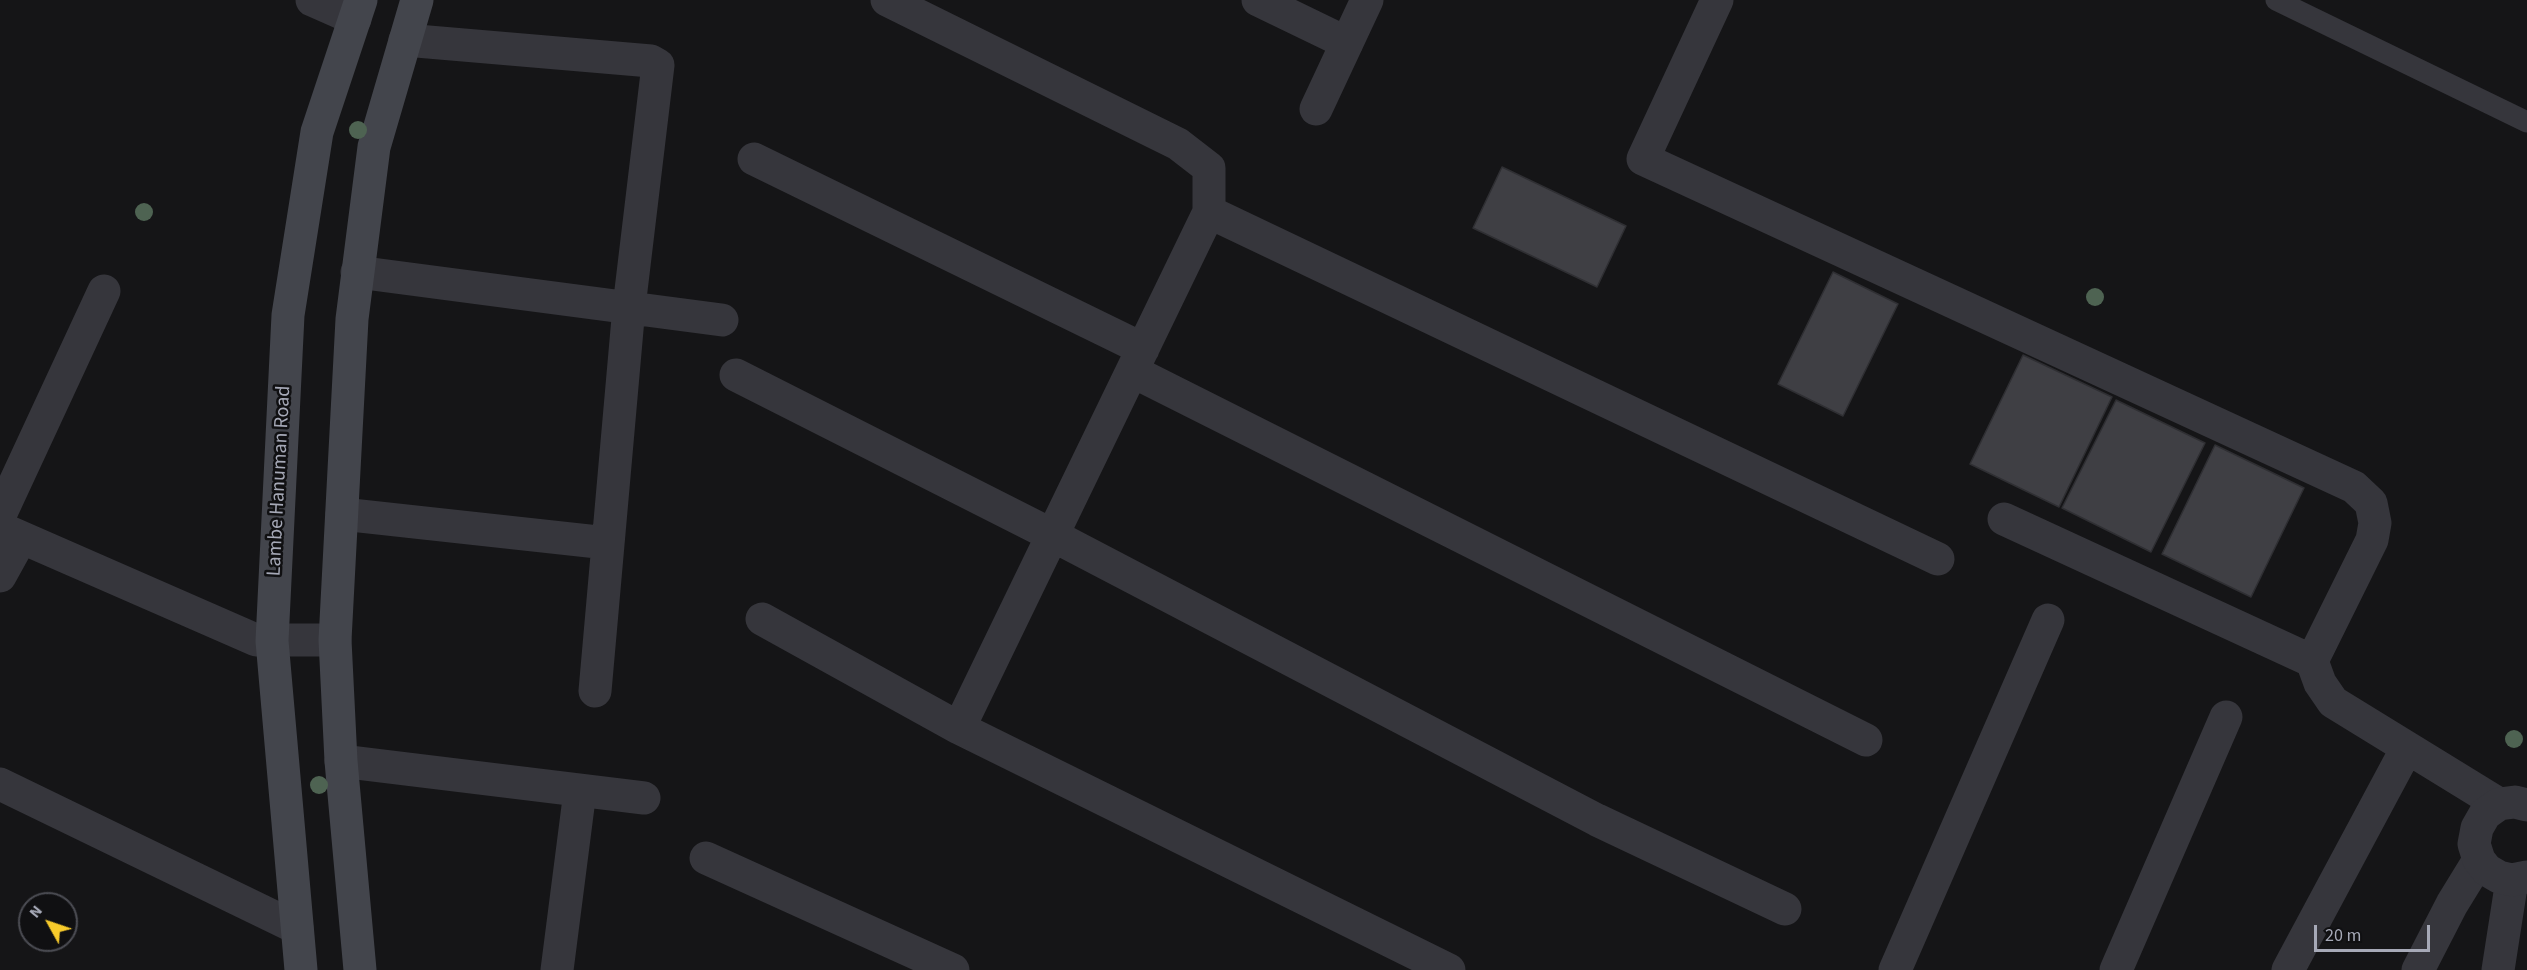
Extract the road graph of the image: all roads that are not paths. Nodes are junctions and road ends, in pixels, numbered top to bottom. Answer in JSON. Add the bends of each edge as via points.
{"nodes":[{"id":1,"x":312,"y":0,"type":"edge"},
{"id":2,"x":417,"y":0,"type":"edge"},
{"id":3,"x":887,"y":0,"type":"edge"},
{"id":4,"x":1258,"y":0,"type":"edge"},
{"id":5,"x":1367,"y":0,"type":"edge"},
{"id":6,"x":1717,"y":0,"type":"edge"},
{"id":7,"x":2276,"y":0,"type":"edge"},
{"id":8,"x":358,"y":10,"type":"edge"},
{"id":9,"x":405,"y":40,"type":"junction"},
{"id":10,"x":1347,"y":43,"type":"junction"},
{"id":11,"x":1316,"y":109,"type":"dead end"},
{"id":12,"x":2527,"y":122,"type":"edge"},
{"id":13,"x":754,"y":159,"type":"dead end"},
{"id":14,"x":1209,"y":212,"type":"junction"},
{"id":15,"x":357,"y":272,"type":"junction"},
{"id":16,"x":104,"y":291,"type":"dead end"},
{"id":17,"x":629,"y":307,"type":"junction"},
{"id":18,"x":722,"y":320,"type":"dead end"},
{"id":19,"x":1137,"y":360,"type":"junction"},
{"id":20,"x":736,"y":375,"type":"dead end"},
{"id":21,"x":342,"y":514,"type":"junction"},
{"id":22,"x":2004,"y":519,"type":"dead end"},
{"id":23,"x":7,"y":527,"type":"edge"},
{"id":24,"x":1052,"y":535,"type":"junction"},
{"id":25,"x":607,"y":543,"type":"junction"},
{"id":26,"x":1938,"y":559,"type":"dead end"},
{"id":27,"x":0,"y":576,"type":"edge"},
{"id":28,"x":762,"y":620,"type":"dead end"},
{"id":29,"x":2048,"y":620,"type":"dead end"},
{"id":30,"x":335,"y":640,"type":"junction"},
{"id":31,"x":272,"y":641,"type":"junction"},
{"id":32,"x":2312,"y":661,"type":"junction"},
{"id":33,"x":595,"y":691,"type":"dead end"},
{"id":34,"x":2226,"y":717,"type":"dead end"},
{"id":35,"x":959,"y":728,"type":"junction"},
{"id":36,"x":1866,"y":740,"type":"dead end"},
{"id":37,"x":2407,"y":748,"type":"junction"},
{"id":38,"x":341,"y":761,"type":"junction"},
{"id":39,"x":0,"y":784,"type":"edge"},
{"id":40,"x":580,"y":791,"type":"junction"},
{"id":41,"x":644,"y":798,"type":"dead end"},
{"id":42,"x":2519,"y":800,"type":"edge"},
{"id":43,"x":706,"y":858,"type":"dead end"},
{"id":44,"x":2479,"y":860,"type":"junction"},
{"id":45,"x":2520,"y":878,"type":"edge"},
{"id":46,"x":1785,"y":909,"type":"dead end"},
{"id":47,"x":297,"y":928,"type":"junction"},
{"id":48,"x":301,"y":970,"type":"edge"},
{"id":49,"x":360,"y":970,"type":"edge"},
{"id":50,"x":557,"y":970,"type":"edge"},
{"id":51,"x":953,"y":970,"type":"edge"},
{"id":52,"x":1449,"y":970,"type":"edge"},
{"id":53,"x":1895,"y":970,"type":"edge"},
{"id":54,"x":2116,"y":970,"type":"edge"},
{"id":55,"x":2289,"y":970,"type":"edge"},
{"id":56,"x":2418,"y":970,"type":"edge"},
{"id":57,"x":2498,"y":970,"type":"edge"}],
"edges":[{"from":1,"to":8,"type":"street"},
{"from":2,"to":9,"type":"main road"},
{"from":3,"to":14,"type":"street","via":[[1178,144],[1209,168]]},
{"from":4,"to":10,"type":"street"},
{"from":5,"to":10,"type":"street"},
{"from":6,"to":32,"type":"street","via":[[1643,159],[2354,487],[2371,503],[2375,523],[2372,540]]},
{"from":7,"to":12,"type":"lane"},
{"from":8,"to":31,"type":"main road","name":"Lambe Hanuman Road","via":[[317,132],[288,315]]},
{"from":9,"to":15,"type":"main road","via":[[374,147]]},
{"from":9,"to":17,"type":"street","via":[[651,61],[658,65]]},
{"from":10,"to":11,"type":"street"},
{"from":13,"to":19,"type":"street"},
{"from":14,"to":19,"type":"street"},
{"from":14,"to":26,"type":"street"},
{"from":15,"to":17,"type":"street"},
{"from":15,"to":21,"type":"main road"},
{"from":16,"to":23,"type":"street"},
{"from":17,"to":18,"type":"street"},
{"from":17,"to":25,"type":"street"},
{"from":19,"to":24,"type":"street"},
{"from":19,"to":36,"type":"street"},
{"from":20,"to":24,"type":"street"},
{"from":21,"to":25,"type":"street"},
{"from":21,"to":30,"type":"main road"},
{"from":22,"to":32,"type":"street"},
{"from":23,"to":27,"type":"street"},
{"from":23,"to":31,"type":"street","via":[[256,640]]},
{"from":24,"to":35,"type":"street"},
{"from":24,"to":46,"type":"street","via":[[1597,820]]},
{"from":25,"to":33,"type":"street"},
{"from":28,"to":35,"type":"street"},
{"from":29,"to":53,"type":"street"},
{"from":30,"to":31,"type":"street"},
{"from":30,"to":38,"type":"main road"},
{"from":31,"to":47,"type":"main road","name":"Lambe Hanuman Road"},
{"from":32,"to":37,"type":"street","via":[[2332,702]]},
{"from":34,"to":54,"type":"street"},
{"from":35,"to":52,"type":"street"},
{"from":37,"to":42,"type":"street"},
{"from":37,"to":55,"type":"street"},
{"from":38,"to":40,"type":"street"},
{"from":38,"to":49,"type":"main road"},
{"from":39,"to":47,"type":"street"},
{"from":40,"to":41,"type":"street"},
{"from":40,"to":50,"type":"street"},
{"from":42,"to":44,"type":"street","via":[[2485,814],[2476,828],[2474,844]]},
{"from":43,"to":51,"type":"street"},
{"from":44,"to":45,"type":"street","via":[[2499,877]]},
{"from":44,"to":56,"type":"street"},
{"from":45,"to":57,"type":"street"},
{"from":47,"to":48,"type":"main road","name":"Lambe Hanuman Road"}]}
